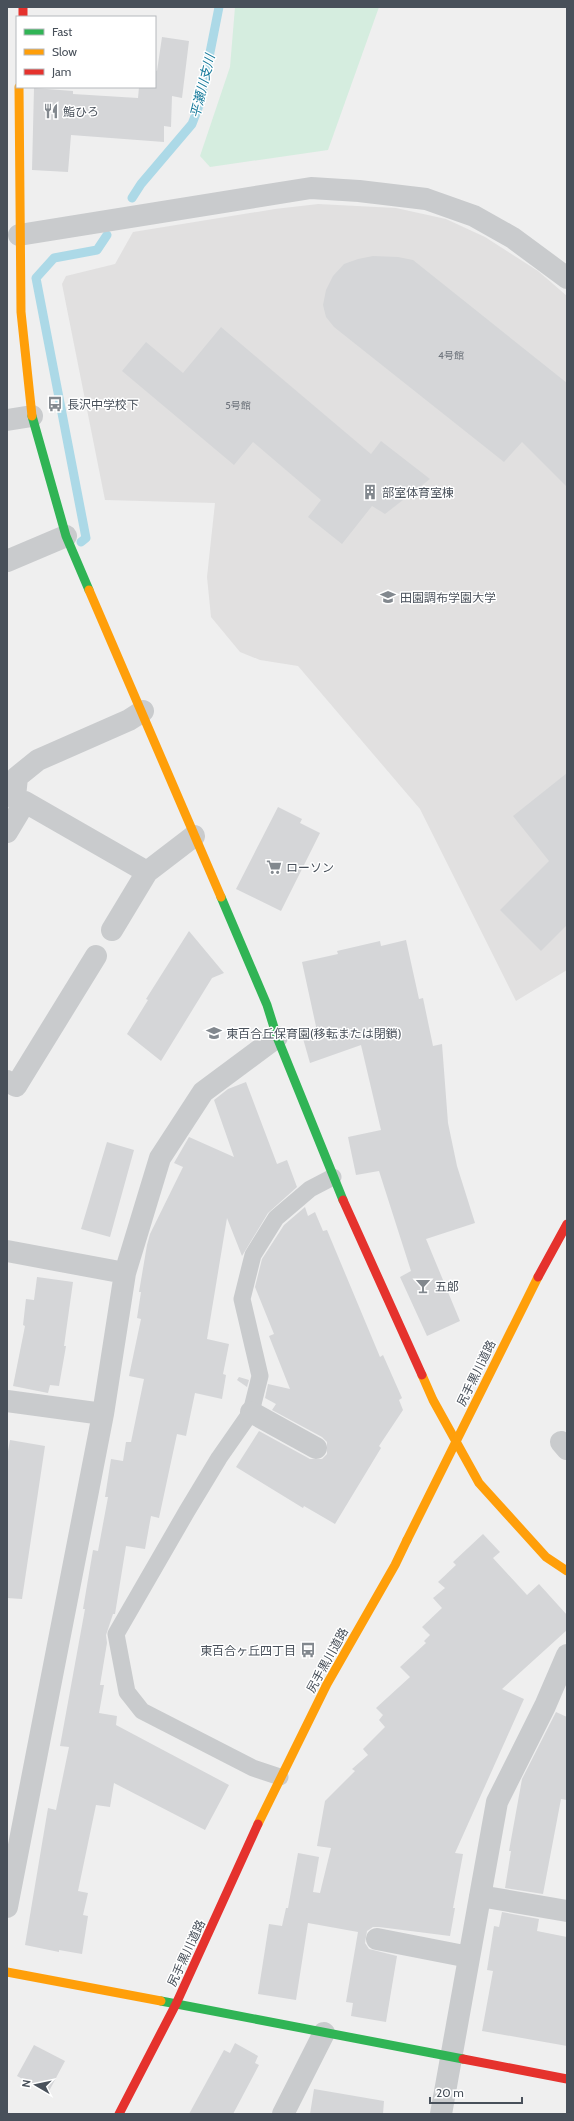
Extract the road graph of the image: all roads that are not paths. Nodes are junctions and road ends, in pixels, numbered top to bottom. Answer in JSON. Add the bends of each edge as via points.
{"nodes":[{"id":1,"x":19,"y":88,"type":"edge"},
{"id":2,"x":13,"y":213,"type":"edge"},
{"id":3,"x":19,"y":235,"type":"junction"},
{"id":4,"x":567,"y":278,"type":"edge"},
{"id":5,"x":32,"y":416,"type":"junction"},
{"id":6,"x":7,"y":420,"type":"edge"},
{"id":7,"x":66,"y":536,"type":"junction"},
{"id":8,"x":7,"y":561,"type":"edge"},
{"id":9,"x":143,"y":711,"type":"junction"},
{"id":10,"x":22,"y":808,"type":"junction"},
{"id":11,"x":7,"y":832,"type":"edge"},
{"id":12,"x":194,"y":836,"type":"junction"},
{"id":13,"x":147,"y":872,"type":"junction"},
{"id":14,"x":112,"y":930,"type":"dead end"},
{"id":15,"x":96,"y":956,"type":"dead end"},
{"id":16,"x":277,"y":1037,"type":"junction"},
{"id":17,"x":7,"y":1081,"type":"edge"},
{"id":18,"x":333,"y":1177,"type":"junction"},
{"id":19,"x":567,"y":1224,"type":"edge"},
{"id":20,"x":7,"y":1251,"type":"edge"},
{"id":21,"x":125,"y":1273,"type":"junction"},
{"id":22,"x":7,"y":1402,"type":"edge"},
{"id":23,"x":251,"y":1412,"type":"junction"},
{"id":24,"x":103,"y":1414,"type":"junction"},
{"id":25,"x":316,"y":1448,"type":"dead end"},
{"id":26,"x":567,"y":1571,"type":"edge"},
{"id":27,"x":567,"y":1655,"type":"edge"},
{"id":28,"x":280,"y":1777,"type":"junction"},
{"id":29,"x":480,"y":1896,"type":"junction"},
{"id":30,"x":7,"y":1907,"type":"edge"},
{"id":31,"x":567,"y":1912,"type":"edge"},
{"id":32,"x":377,"y":1939,"type":"dead end"},
{"id":33,"x":469,"y":1957,"type":"junction"},
{"id":34,"x":7,"y":1972,"type":"edge"},
{"id":35,"x":176,"y":2004,"type":"junction"},
{"id":36,"x":324,"y":2034,"type":"junction"},
{"id":37,"x":451,"y":2057,"type":"junction"},
{"id":38,"x":567,"y":2079,"type":"edge"},
{"id":39,"x":119,"y":2114,"type":"edge"},
{"id":40,"x":283,"y":2114,"type":"edge"},
{"id":41,"x":441,"y":2114,"type":"edge"}],
"edges":[{"from":1,"to":2,"type":"street"},
{"from":2,"to":3,"type":"street"},
{"from":3,"to":4,"type":"street","via":[[311,188],[359,190],[426,199],[474,216],[513,238]]},
{"from":3,"to":5,"type":"street","via":[[20,312]]},
{"from":5,"to":6,"type":"street"},
{"from":5,"to":7,"type":"street"},
{"from":7,"to":8,"type":"street"},
{"from":7,"to":9,"type":"street"},
{"from":9,"to":10,"type":"street","via":[[129,720],[38,760],[17,777],[15,797]]},
{"from":9,"to":12,"type":"street"},
{"from":10,"to":11,"type":"street"},
{"from":10,"to":13,"type":"street","via":[[25,802]]},
{"from":12,"to":13,"type":"street"},
{"from":12,"to":16,"type":"street","via":[[267,1005]]},
{"from":13,"to":14,"type":"street"},
{"from":15,"to":17,"type":"street","via":[[16,1086]]},
{"from":16,"to":18,"type":"street"},
{"from":16,"to":21,"type":"street","via":[[203,1092],[160,1158]]},
{"from":18,"to":23,"type":"lane","via":[[310,1189],[276,1218],[253,1255],[242,1299],[260,1376]]},
{"from":18,"to":26,"type":"street","via":[[433,1400],[479,1483],[546,1557]]},
{"from":19,"to":28,"type":"street","name":"尻手黒川道路","bridge":true,"via":[[545,1262],[395,1565],[327,1684]]},
{"from":20,"to":21,"type":"street"},
{"from":21,"to":24,"type":"street"},
{"from":22,"to":24,"type":"street"},
{"from":23,"to":25,"type":"street"},
{"from":23,"to":28,"type":"lane","via":[[219,1458],[116,1634],[127,1692],[142,1711],[253,1768]]},
{"from":24,"to":30,"type":"street"},
{"from":27,"to":29,"type":"street","via":[[545,1706],[497,1802]]},
{"from":28,"to":35,"type":"street","name":"尻手黒川道路"},
{"from":29,"to":31,"type":"street"},
{"from":29,"to":33,"type":"street"},
{"from":32,"to":33,"type":"street"},
{"from":33,"to":37,"type":"street"},
{"from":34,"to":35,"type":"street"},
{"from":35,"to":36,"type":"street"},
{"from":35,"to":39,"type":"street","name":"尻手黒川道路"},
{"from":36,"to":37,"type":"street"},
{"from":36,"to":40,"type":"street"},
{"from":37,"to":38,"type":"street"},
{"from":37,"to":41,"type":"street"}]}
